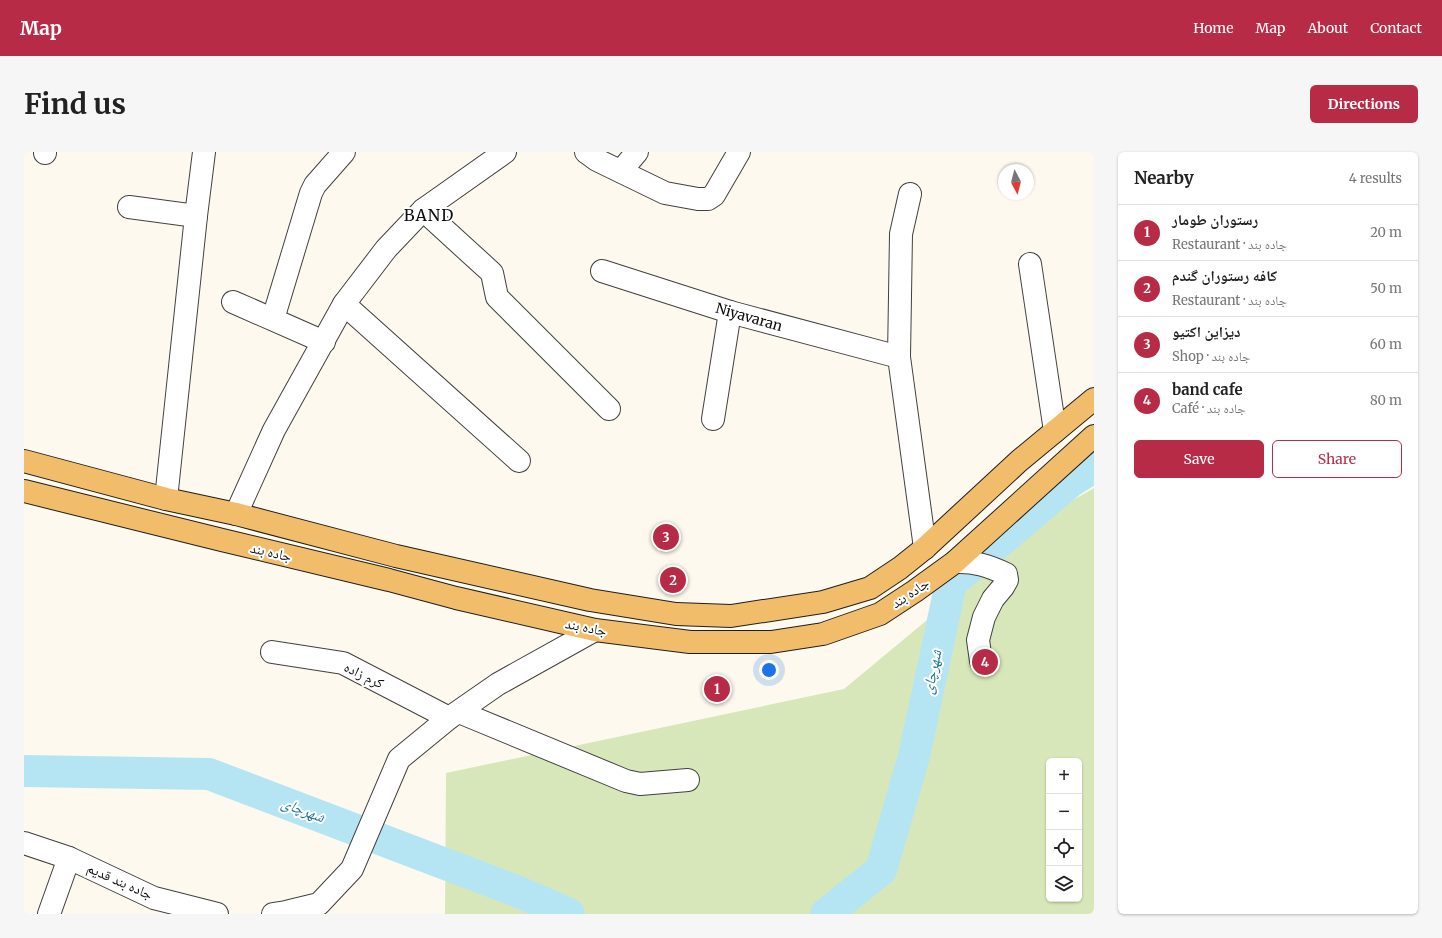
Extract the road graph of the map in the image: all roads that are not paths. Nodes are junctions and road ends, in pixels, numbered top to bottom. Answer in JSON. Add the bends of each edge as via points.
{"nodes":[{"id":1,"x":204,"y":152,"type":"edge"},
{"id":2,"x":344,"y":152,"type":"edge"},
{"id":3,"x":586,"y":152,"type":"edge"},
{"id":4,"x":636,"y":152,"type":"edge"},
{"id":5,"x":739,"y":152,"type":"edge"},
{"id":6,"x":489,"y":156,"type":"edge"},
{"id":7,"x":621,"y":171,"type":"junction"},
{"id":8,"x":910,"y":194,"type":"dead end"},
{"id":9,"x":129,"y":206,"type":"dead end"},
{"id":10,"x":424,"y":210,"type":"junction"},
{"id":11,"x":196,"y":216,"type":"junction"},
{"id":12,"x":1030,"y":264,"type":"dead end"},
{"id":13,"x":602,"y":271,"type":"dead end"},
{"id":14,"x":233,"y":302,"type":"dead end"},
{"id":15,"x":344,"y":304,"type":"junction"},
{"id":16,"x":730,"y":312,"type":"junction"},
{"id":17,"x":273,"y":319,"type":"junction"},
{"id":18,"x":324,"y":342,"type":"junction"},
{"id":19,"x":899,"y":357,"type":"junction"},
{"id":20,"x":1094,"y":399,"type":"edge"},
{"id":21,"x":609,"y":409,"type":"dead end"},
{"id":22,"x":713,"y":419,"type":"dead end"},
{"id":23,"x":1055,"y":431,"type":"junction"},
{"id":24,"x":1094,"y":436,"type":"edge"},
{"id":25,"x":24,"y":461,"type":"edge"},
{"id":26,"x":519,"y":461,"type":"dead end"},
{"id":27,"x":24,"y":491,"type":"edge"},
{"id":28,"x":166,"y":499,"type":"junction"},
{"id":29,"x":236,"y":514,"type":"junction"},
{"id":30,"x":924,"y":548,"type":"junction"},
{"id":31,"x":396,"y":556,"type":"junction"},
{"id":32,"x":962,"y":561,"type":"junction"},
{"id":33,"x":389,"y":580,"type":"junction"},
{"id":34,"x":595,"y":630,"type":"junction"},
{"id":35,"x":272,"y":652,"type":"dead end"},
{"id":36,"x":981,"y":661,"type":"dead end"},
{"id":37,"x":454,"y":715,"type":"junction"},
{"id":38,"x":688,"y":780,"type":"dead end"},
{"id":39,"x":24,"y":843,"type":"edge"},
{"id":40,"x":69,"y":858,"type":"junction"},
{"id":41,"x":49,"y":914,"type":"edge"},
{"id":42,"x":217,"y":914,"type":"edge"},
{"id":43,"x":273,"y":914,"type":"edge"}],
"edges":[{"from":1,"to":11,"type":"street"},
{"from":2,"to":17,"type":"street","via":[[311,193]]},
{"from":3,"to":7,"type":"street"},
{"from":4,"to":7,"type":"street"},
{"from":5,"to":7,"type":"street","via":[[714,195],[708,199],[665,193]]},
{"from":6,"to":10,"type":"street"},
{"from":8,"to":19,"type":"street","via":[[901,234]]},
{"from":9,"to":11,"type":"street"},
{"from":10,"to":15,"type":"street","via":[[386,249]]},
{"from":10,"to":21,"type":"street","via":[[492,273],[497,296]]},
{"from":11,"to":28,"type":"street"},
{"from":12,"to":23,"type":"street"},
{"from":13,"to":16,"type":"street","name":"Niyavaran"},
{"from":14,"to":17,"type":"street"},
{"from":15,"to":18,"type":"street"},
{"from":15,"to":26,"type":"street"},
{"from":16,"to":19,"type":"street","name":"Niyavaran"},
{"from":16,"to":22,"type":"street"},
{"from":17,"to":18,"type":"street"},
{"from":18,"to":29,"type":"street","via":[[274,430]]},
{"from":19,"to":30,"type":"street"},
{"from":20,"to":23,"type":"main road","name":"جاده بند"},
{"from":23,"to":30,"type":"main road","name":"جاده بند"},
{"from":24,"to":32,"type":"main road","name":"جاده بند"},
{"from":25,"to":28,"type":"main road","name":"جاده بند"},
{"from":27,"to":33,"type":"main road","name":"جاده بند"},
{"from":28,"to":29,"type":"main road","name":"جاده بند"},
{"from":29,"to":31,"type":"main road","name":"جاده بند"},
{"from":30,"to":31,"type":"main road","name":"جاده بند","via":[[870,588],[823,602],[731,616],[676,614],[590,600]]},
{"from":31,"to":33,"type":"main road"},
{"from":32,"to":34,"type":"main road","name":"جاده بند","via":[[880,614],[823,634],[772,642],[690,642]]},
{"from":32,"to":36,"type":"street","via":[[993,568],[1006,574],[1007,580],[984,616],[978,640]]},
{"from":33,"to":34,"type":"main road","name":"جاده بند"},
{"from":34,"to":37,"type":"street","via":[[498,684]]},
{"from":35,"to":37,"type":"street","name":"کرم زاده","via":[[343,664]]},
{"from":37,"to":38,"type":"street","name":"کرم زاده","via":[[626,781],[640,784]]},
{"from":37,"to":43,"type":"street","via":[[399,759],[352,869],[319,904]]},
{"from":39,"to":40,"type":"street","name":"جاده بند قدیم"},
{"from":40,"to":41,"type":"street"},
{"from":40,"to":42,"type":"street","name":"جاده بند قدیم","via":[[154,898]]}]}
